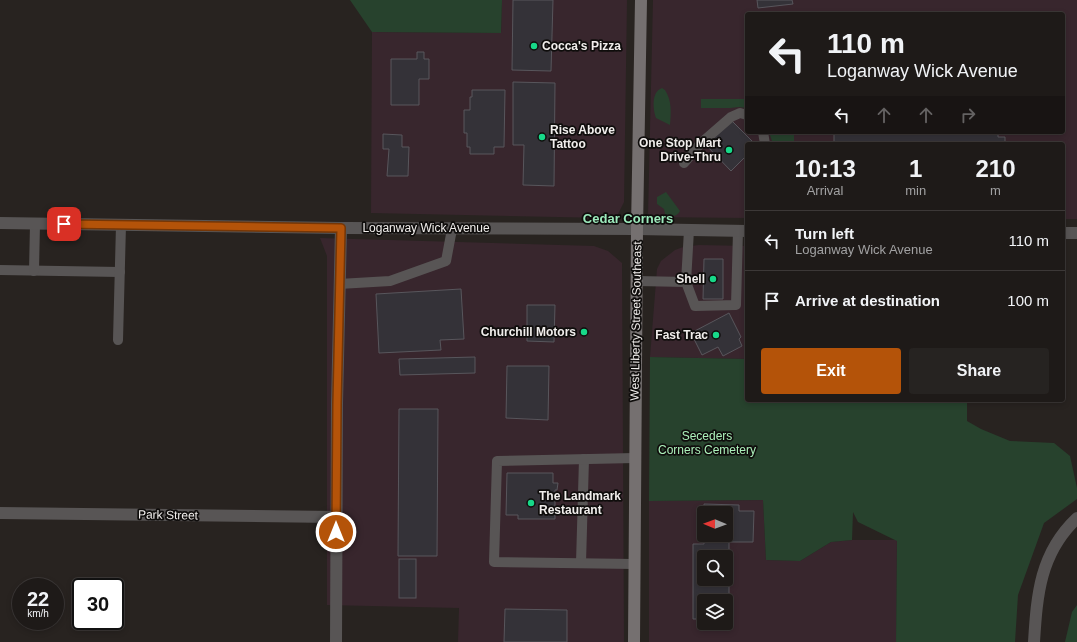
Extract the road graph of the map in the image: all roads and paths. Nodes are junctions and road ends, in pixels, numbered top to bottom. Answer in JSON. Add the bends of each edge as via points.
{"nodes":[{"id":1,"x":642,"y":0,"type":"edge"},
{"id":2,"x":745,"y":114,"type":"edge"},
{"id":3,"x":684,"y":163,"type":"dead end"},
{"id":4,"x":0,"y":223,"type":"edge"},
{"id":5,"x":35,"y":224,"type":"junction"},
{"id":6,"x":121,"y":225,"type":"junction"},
{"id":7,"x":341,"y":228,"type":"junction"},
{"id":8,"x":452,"y":229,"type":"junction"},
{"id":9,"x":637,"y":229,"type":"junction"},
{"id":10,"x":689,"y":230,"type":"junction"},
{"id":11,"x":742,"y":231,"type":"edge"},
{"id":12,"x":1065,"y":233,"type":"edge"},
{"id":13,"x":1077,"y":233,"type":"edge"},
{"id":14,"x":0,"y":270,"type":"edge"},
{"id":15,"x":34,"y":271,"type":"junction"},
{"id":16,"x":120,"y":272,"type":"junction"},
{"id":17,"x":637,"y":281,"type":"junction"},
{"id":18,"x":686,"y":282,"type":"junction"},
{"id":19,"x":339,"y":284,"type":"junction"},
{"id":20,"x":118,"y":340,"type":"dead end"},
{"id":21,"x":635,"y":458,"type":"junction"},
{"id":22,"x":584,"y":459,"type":"junction"},
{"id":23,"x":0,"y":513,"type":"edge"},
{"id":24,"x":336,"y":517,"type":"junction"},
{"id":25,"x":1077,"y":518,"type":"edge"},
{"id":26,"x":581,"y":563,"type":"junction"},
{"id":27,"x":634,"y":564,"type":"junction"},
{"id":28,"x":336,"y":642,"type":"edge"},
{"id":29,"x":634,"y":642,"type":"edge"},
{"id":30,"x":1034,"y":642,"type":"edge"}],
"edges":[{"from":1,"to":9,"type":"main road","name":"West Liberty Street Southeast"},
{"from":2,"to":3,"type":"lane","via":[[730,116]]},
{"from":4,"to":5,"type":"street","name":"Loganway Wick Avenue"},
{"from":5,"to":6,"type":"street","name":"Loganway Wick Avenue"},
{"from":5,"to":15,"type":"lane"},
{"from":6,"to":7,"type":"street","name":"Loganway Wick Avenue"},
{"from":6,"to":16,"type":"lane"},
{"from":7,"to":8,"type":"street","name":"Loganway Wick Avenue"},
{"from":7,"to":19,"type":"street"},
{"from":8,"to":9,"type":"street","name":"Loganway Wick Avenue"},
{"from":8,"to":19,"type":"lane","via":[[446,261],[390,281]]},
{"from":9,"to":10,"type":"street","name":"Loganway Wick Avenue"},
{"from":9,"to":17,"type":"main road","name":"West Liberty Street Southeast"},
{"from":10,"to":11,"type":"street","name":"Loganway Wick Avenue"},
{"from":10,"to":18,"type":"lane"},
{"from":11,"to":18,"type":"lane","via":[[736,305],[695,306]]},
{"from":12,"to":13,"type":"street"},
{"from":14,"to":15,"type":"lane"},
{"from":15,"to":16,"type":"lane"},
{"from":16,"to":20,"type":"lane"},
{"from":17,"to":18,"type":"lane"},
{"from":17,"to":21,"type":"main road","name":"West Liberty Street Southeast"},
{"from":19,"to":24,"type":"street"},
{"from":21,"to":22,"type":"lane"},
{"from":21,"to":27,"type":"main road","name":"West Liberty Street Southeast"},
{"from":22,"to":26,"type":"lane"},
{"from":22,"to":26,"type":"lane","via":[[497,461],[494,562]]},
{"from":23,"to":24,"type":"street","name":"Park Street"},
{"from":24,"to":28,"type":"street"},
{"from":25,"to":30,"type":"street","via":[[1054,545],[1045,566],[1037,601]]},
{"from":26,"to":27,"type":"lane"},
{"from":27,"to":29,"type":"main road","name":"West Liberty Street Southeast"}]}
